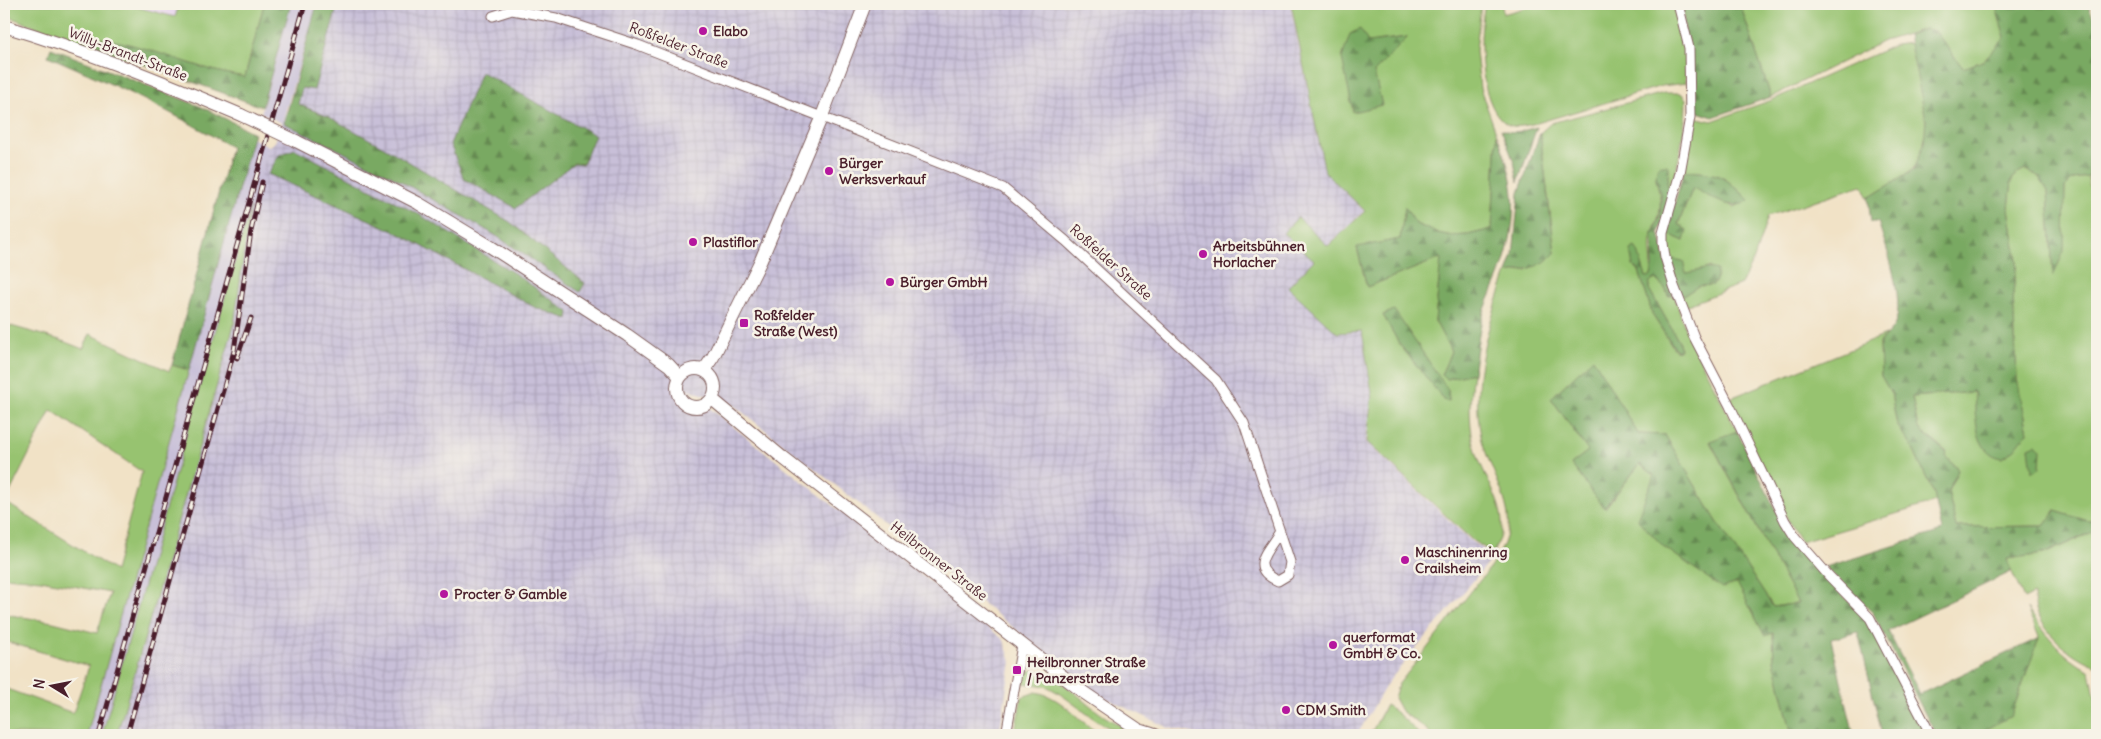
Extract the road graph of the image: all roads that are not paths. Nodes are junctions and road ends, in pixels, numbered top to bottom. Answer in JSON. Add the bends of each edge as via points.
{"nodes":[{"id":1,"x":865,"y":4,"type":"edge"},
{"id":2,"x":1678,"y":4,"type":"edge"},
{"id":3,"x":493,"y":16,"type":"dead end"},
{"id":4,"x":4,"y":26,"type":"edge"},
{"id":5,"x":822,"y":116,"type":"junction"},
{"id":6,"x":704,"y":370,"type":"junction"},
{"id":7,"x":680,"y":377,"type":"junction"},
{"id":8,"x":712,"y":399,"type":"junction"},
{"id":9,"x":1279,"y":533,"type":"junction"},
{"id":10,"x":1022,"y":645,"type":"junction"},
{"id":11,"x":1006,"y":735,"type":"edge"},
{"id":12,"x":1155,"y":735,"type":"edge"},
{"id":13,"x":1931,"y":735,"type":"edge"}],
"edges":[{"from":1,"to":5,"type":"main road"},
{"from":2,"to":13,"type":"street","via":[[1688,48],[1690,88],[1687,143],[1662,243],[1674,286],[1694,337],[1785,521],[1829,576],[1870,618]]},
{"from":3,"to":5,"type":"street","name":"Roßfelder Straße","via":[[512,10],[556,18],[638,45]]},
{"from":4,"to":7,"type":"main road","name":"Willy-Brandt-Straße","bridge":true,"via":[[157,80],[240,115],[418,204],[627,335],[669,365]]},
{"from":5,"to":6,"type":"main road","via":[[761,260]]},
{"from":5,"to":9,"type":"street","name":"Roßfelder Straße","via":[[1003,188],[1141,309],[1216,380],[1229,397],[1244,423]]},
{"from":6,"to":7,"type":"main road","via":[[687,371]]},
{"from":6,"to":8,"type":"main road","via":[[714,379],[716,386]]},
{"from":7,"to":8,"type":"main road","via":[[677,390],[689,406],[698,408]]},
{"from":8,"to":10,"type":"main road","name":"Heilbronner Straße"},
{"from":9,"to":9,"type":"street","name":"Roßfelder Straße","via":[[1290,562],[1288,575],[1278,581],[1267,576],[1262,566],[1264,556]]},
{"from":10,"to":11,"type":"street"},
{"from":10,"to":12,"type":"main road","name":"Heilbronner Straße","via":[[1099,705],[1139,730]]}]}
